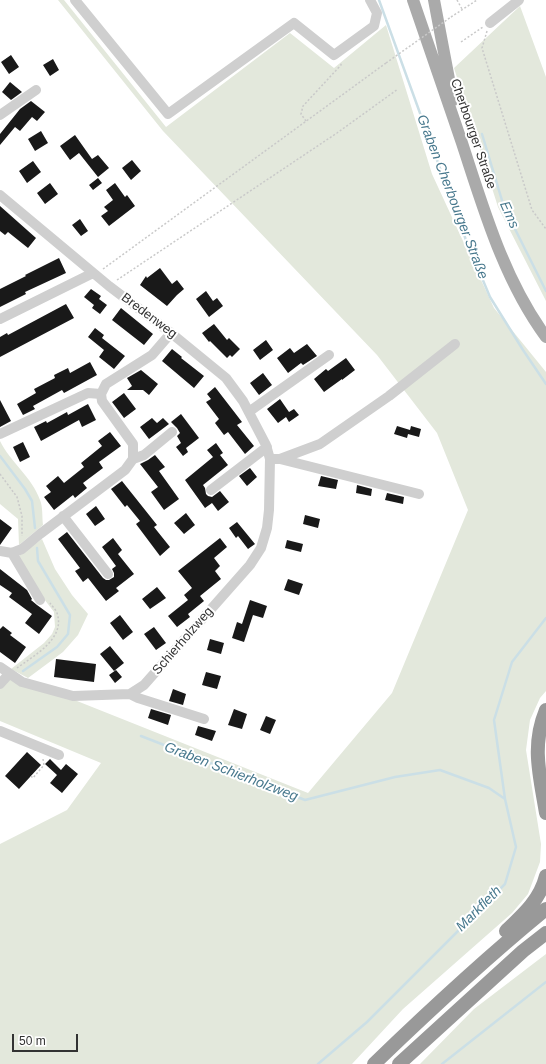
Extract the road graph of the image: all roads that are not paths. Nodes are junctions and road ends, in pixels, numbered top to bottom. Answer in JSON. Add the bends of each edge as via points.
{"nodes":[{"id":1,"x":75,"y":0,"type":"edge"},
{"id":2,"x":370,"y":0,"type":"edge"},
{"id":3,"x":413,"y":0,"type":"edge"},
{"id":4,"x":434,"y":0,"type":"edge"},
{"id":5,"x":519,"y":0,"type":"edge"},
{"id":6,"x":490,"y":23,"type":"road end"},
{"id":7,"x":36,"y":90,"type":"dead end"},
{"id":8,"x":0,"y":114,"type":"edge"},
{"id":9,"x":459,"y":134,"type":"junction"},
{"id":10,"x":0,"y":195,"type":"edge"},
{"id":11,"x":93,"y":273,"type":"junction"},
{"id":12,"x":0,"y":319,"type":"edge"},
{"id":13,"x":171,"y":333,"type":"junction"},
{"id":14,"x":546,"y":337,"type":"edge"},
{"id":15,"x":455,"y":344,"type":"dead end"},
{"id":16,"x":329,"y":355,"type":"dead end"},
{"id":17,"x":101,"y":394,"type":"junction"},
{"id":18,"x":250,"y":412,"type":"junction"},
{"id":19,"x":172,"y":432,"type":"dead end"},
{"id":20,"x":0,"y":434,"type":"edge"},
{"id":21,"x":267,"y":447,"type":"junction"},
{"id":22,"x":133,"y":459,"type":"junction"},
{"id":23,"x":275,"y":459,"type":"junction"},
{"id":24,"x":211,"y":490,"type":"dead end"},
{"id":25,"x":419,"y":494,"type":"dead end"},
{"id":26,"x":63,"y":516,"type":"junction"},
{"id":27,"x":0,"y":551,"type":"edge"},
{"id":28,"x":12,"y":553,"type":"junction"},
{"id":29,"x":108,"y":574,"type":"dead end"},
{"id":30,"x":40,"y":600,"type":"dead end"},
{"id":31,"x":0,"y":668,"type":"edge"},
{"id":32,"x":9,"y":674,"type":"junction"},
{"id":33,"x":0,"y":684,"type":"edge"},
{"id":34,"x":130,"y":694,"type":"junction"},
{"id":35,"x":546,"y":710,"type":"edge"},
{"id":36,"x":204,"y":719,"type":"dead end"},
{"id":37,"x":0,"y":731,"type":"edge"},
{"id":38,"x":59,"y":755,"type":"dead end"},
{"id":39,"x":546,"y":813,"type":"edge"},
{"id":40,"x":546,"y":876,"type":"edge"},
{"id":41,"x":546,"y":909,"type":"edge"},
{"id":42,"x":546,"y":933,"type":"edge"},
{"id":43,"x":435,"y":1005,"type":"junction"},
{"id":44,"x":374,"y":1064,"type":"edge"},
{"id":45,"x":399,"y":1064,"type":"edge"}],
"edges":[{"from":1,"to":2,"type":"street","via":[[168,114],[294,23],[334,55],[374,26],[377,13]]},
{"from":3,"to":9,"type":"main road","name":"Cherbourger Straße"},
{"from":4,"to":9,"type":"main road"},
{"from":5,"to":6,"type":"street"},
{"from":7,"to":8,"type":"street"},
{"from":9,"to":14,"type":"main road","name":"Cherbourger Straße","via":[[507,271],[522,301]]},
{"from":10,"to":11,"type":"street","name":"Bredenweg"},
{"from":11,"to":12,"type":"street"},
{"from":11,"to":13,"type":"street","name":"Bredenweg"},
{"from":13,"to":17,"type":"street","via":[[152,355],[106,384]]},
{"from":13,"to":18,"type":"street","name":"Bredenweg","via":[[226,378]]},
{"from":15,"to":23,"type":"street","via":[[389,396],[320,444]]},
{"from":16,"to":18,"type":"street"},
{"from":17,"to":20,"type":"street","via":[[88,393]]},
{"from":17,"to":22,"type":"street","via":[[102,401],[133,444]]},
{"from":18,"to":21,"type":"street","name":"Bredenweg"},
{"from":19,"to":22,"type":"street","via":[[144,455]]},
{"from":21,"to":23,"type":"street","name":"Bredenweg"},
{"from":21,"to":24,"type":"street"},
{"from":22,"to":26,"type":"street","via":[[125,470]]},
{"from":23,"to":25,"type":"street"},
{"from":23,"to":34,"type":"street","name":"Schierholzweg","via":[[267,528],[254,560],[144,685]]},
{"from":26,"to":28,"type":"street","via":[[22,549]]},
{"from":26,"to":29,"type":"street"},
{"from":27,"to":28,"type":"street"},
{"from":28,"to":30,"type":"street"},
{"from":31,"to":32,"type":"street"},
{"from":32,"to":33,"type":"street"},
{"from":32,"to":34,"type":"street","via":[[22,682],[74,696]]},
{"from":34,"to":36,"type":"street"},
{"from":35,"to":39,"type":"highway","via":[[538,734],[537,749]]},
{"from":37,"to":38,"type":"street"},
{"from":40,"to":43,"type":"highway","via":[[530,908],[440,992]]},
{"from":41,"to":43,"type":"highway"},
{"from":42,"to":45,"type":"highway"},
{"from":43,"to":44,"type":"highway"}]}
